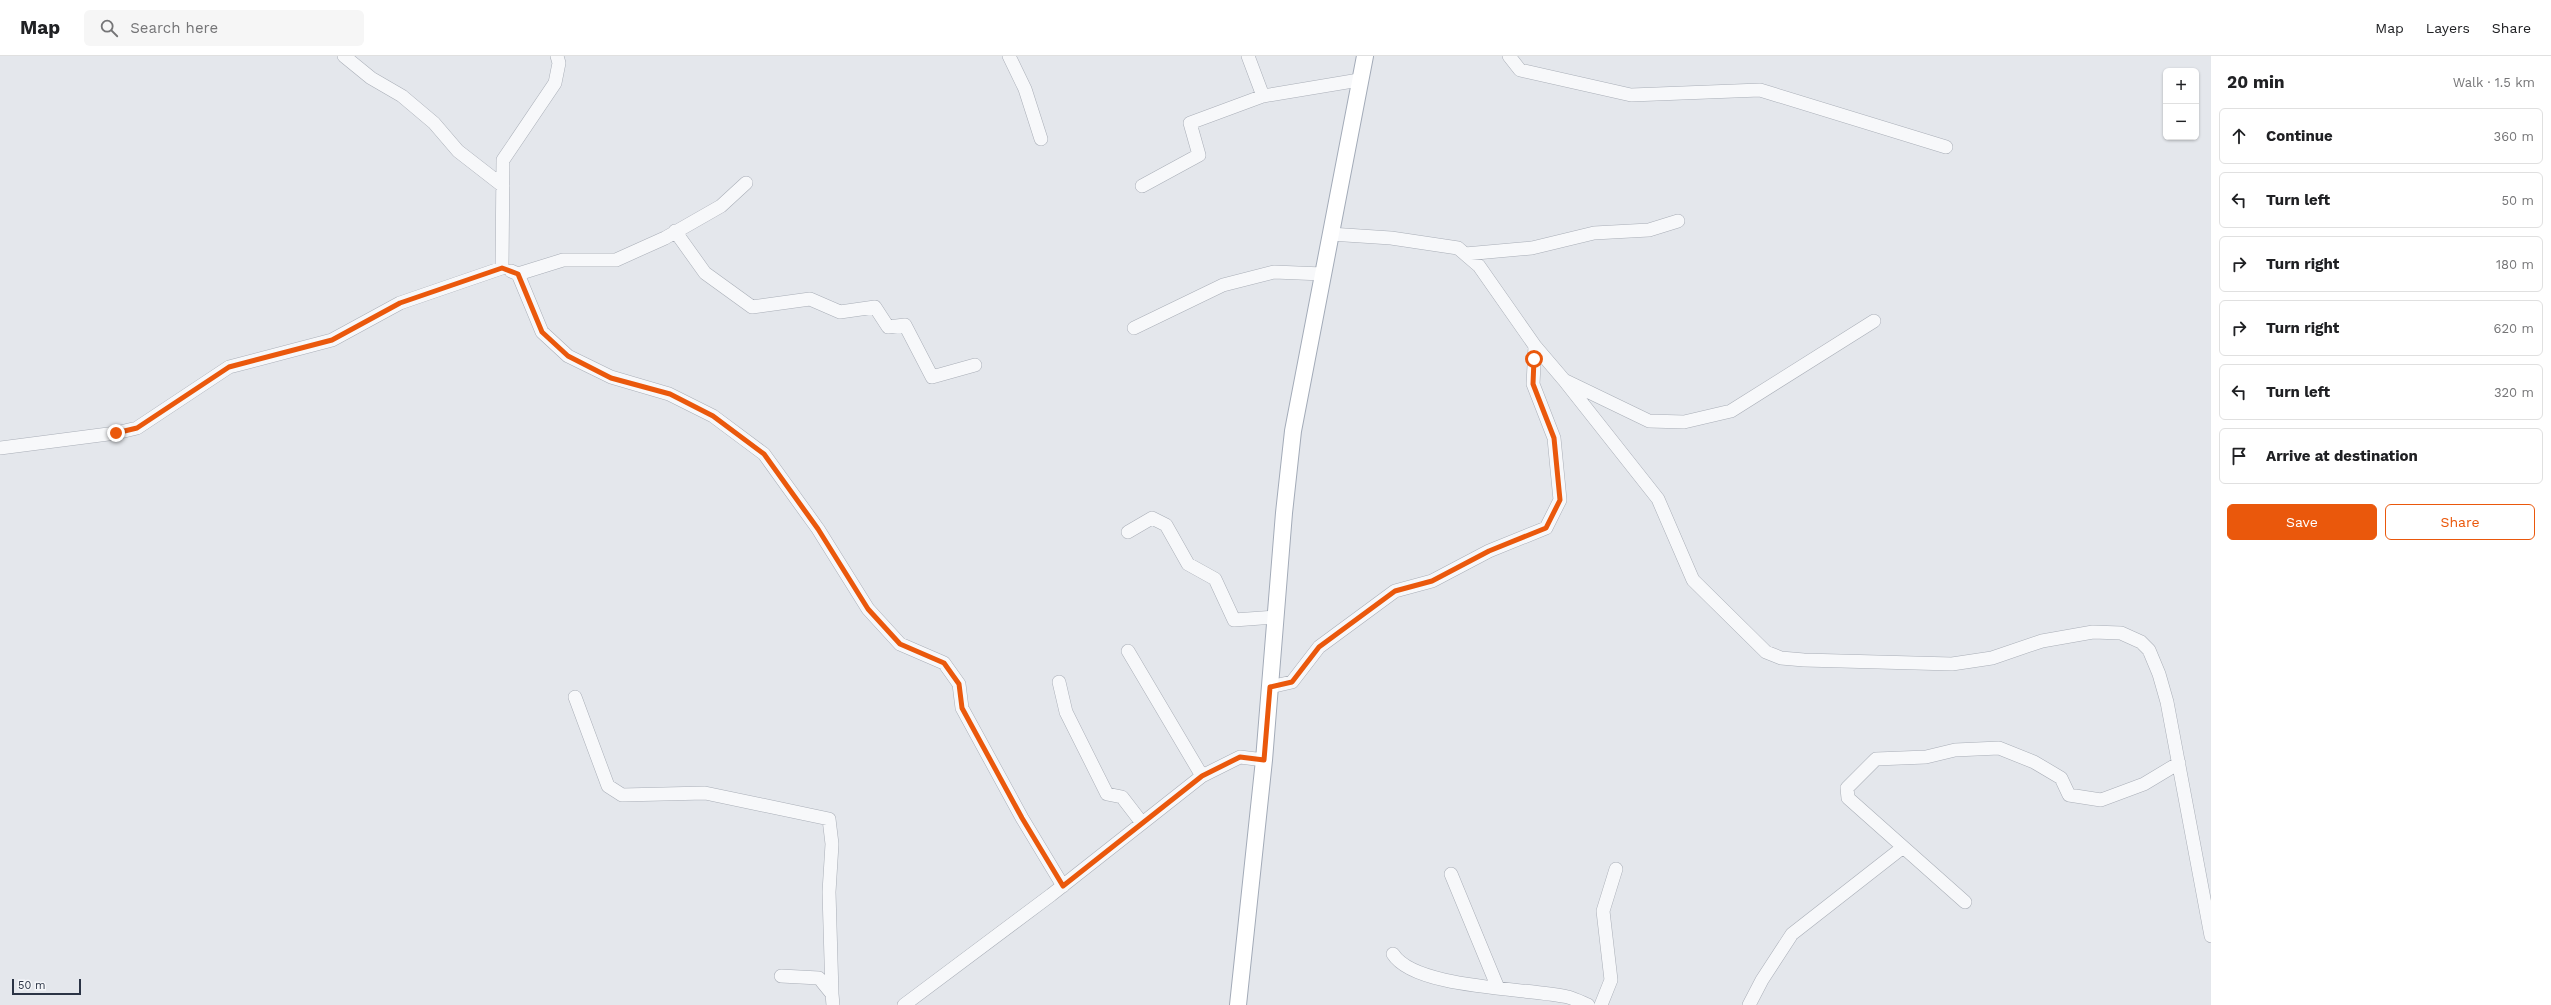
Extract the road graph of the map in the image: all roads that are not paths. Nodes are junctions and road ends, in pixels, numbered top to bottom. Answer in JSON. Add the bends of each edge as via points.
{"nodes":[{"id":1,"x":344,"y":56,"type":"edge"},
{"id":2,"x":557,"y":56,"type":"edge"},
{"id":3,"x":1009,"y":56,"type":"edge"},
{"id":4,"x":1248,"y":56,"type":"edge"},
{"id":5,"x":1365,"y":56,"type":"edge"},
{"id":6,"x":1509,"y":56,"type":"edge"},
{"id":7,"x":1359,"y":80,"type":"junction"},
{"id":8,"x":1263,"y":96,"type":"junction"},
{"id":9,"x":1042,"y":139,"type":"dead end"},
{"id":10,"x":1946,"y":147,"type":"dead end"},
{"id":11,"x":746,"y":183,"type":"dead end"},
{"id":12,"x":503,"y":186,"type":"junction"},
{"id":13,"x":1142,"y":186,"type":"dead end"},
{"id":14,"x":1678,"y":221,"type":"dead end"},
{"id":15,"x":675,"y":231,"type":"junction"},
{"id":16,"x":1330,"y":234,"type":"junction"},
{"id":17,"x":1465,"y":254,"type":"junction"},
{"id":18,"x":502,"y":268,"type":"junction"},
{"id":19,"x":518,"y":274,"type":"junction"},
{"id":20,"x":1323,"y":274,"type":"junction"},
{"id":21,"x":1874,"y":321,"type":"dead end"},
{"id":22,"x":1134,"y":328,"type":"dead end"},
{"id":23,"x":1535,"y":346,"type":"junction"},
{"id":24,"x":975,"y":365,"type":"dead end"},
{"id":25,"x":1564,"y":380,"type":"junction"},
{"id":26,"x":0,"y":448,"type":"edge"},
{"id":27,"x":1128,"y":532,"type":"dead end"},
{"id":28,"x":1275,"y":617,"type":"junction"},
{"id":29,"x":1128,"y":651,"type":"dead end"},
{"id":30,"x":1060,"y":682,"type":"dead end"},
{"id":31,"x":1270,"y":687,"type":"junction"},
{"id":32,"x":574,"y":697,"type":"dead end"},
{"id":33,"x":1264,"y":760,"type":"junction"},
{"id":34,"x":2179,"y":763,"type":"junction"},
{"id":35,"x":1202,"y":776,"type":"junction"},
{"id":36,"x":1142,"y":823,"type":"junction"},
{"id":37,"x":1902,"y":848,"type":"junction"},
{"id":38,"x":1616,"y":869,"type":"dead end"},
{"id":39,"x":1451,"y":874,"type":"dead end"},
{"id":40,"x":1063,"y":886,"type":"junction"},
{"id":41,"x":1965,"y":902,"type":"dead end"},
{"id":42,"x":2211,"y":936,"type":"edge"},
{"id":43,"x":1393,"y":954,"type":"dead end"},
{"id":44,"x":781,"y":976,"type":"dead end"},
{"id":45,"x":1498,"y":988,"type":"junction"},
{"id":46,"x":832,"y":1000,"type":"edge"},
{"id":47,"x":904,"y":1005,"type":"edge"},
{"id":48,"x":1238,"y":1005,"type":"edge"},
{"id":49,"x":1588,"y":1005,"type":"edge"},
{"id":50,"x":1601,"y":1005,"type":"edge"},
{"id":51,"x":1749,"y":1005,"type":"edge"}],
"edges":[{"from":1,"to":12,"type":"street","via":[[372,78],[402,96],[434,123],[458,151]]},
{"from":2,"to":12,"type":"street","via":[[559,63],[556,83],[503,160]]},
{"from":3,"to":9,"type":"street","via":[[1025,89]]},
{"from":4,"to":8,"type":"street"},
{"from":5,"to":7,"type":"main road"},
{"from":6,"to":10,"type":"street","via":[[1520,70],[1631,94],[1760,90]]},
{"from":7,"to":8,"type":"street"},
{"from":7,"to":16,"type":"main road"},
{"from":8,"to":13,"type":"street","via":[[1190,123],[1199,156]]},
{"from":11,"to":15,"type":"street","via":[[721,206]]},
{"from":12,"to":18,"type":"street"},
{"from":14,"to":17,"type":"street","via":[[1649,230],[1594,233],[1532,248]]},
{"from":15,"to":19,"type":"street","via":[[616,260],[563,260]]},
{"from":15,"to":24,"type":"street","via":[[705,273],[752,307],[810,298],[840,312],[874,307],[888,327],[905,325],[932,377]]},
{"from":16,"to":17,"type":"street","via":[[1399,239],[1458,248]]},
{"from":16,"to":20,"type":"main road"},
{"from":17,"to":23,"type":"street","via":[[1479,266]]},
{"from":18,"to":19,"type":"street"},
{"from":18,"to":26,"type":"street","via":[[400,303],[332,340],[229,367],[137,428]]},
{"from":19,"to":40,"type":"street","via":[[542,332],[568,356],[611,378],[670,394],[713,416],[764,454],[818,529],[868,609],[900,644],[944,663],[959,684],[962,708],[1022,818]]},
{"from":20,"to":22,"type":"street","via":[[1274,272],[1223,285]]},
{"from":20,"to":28,"type":"main road","via":[[1293,431]]},
{"from":21,"to":25,"type":"street","via":[[1731,411],[1684,422],[1649,421]]},
{"from":23,"to":25,"type":"street"},
{"from":23,"to":31,"type":"street","via":[[1533,384],[1554,438],[1560,500],[1546,528],[1489,551],[1432,581],[1395,591],[1319,647],[1292,682]]},
{"from":25,"to":34,"type":"street","via":[[1658,499],[1693,580],[1766,652],[1781,658],[1804,660],[1952,664],[1992,658],[2042,641],[2093,632],[2121,633],[2141,642],[2149,650],[2167,702]]},
{"from":27,"to":28,"type":"street","via":[[1152,518],[1166,525],[1188,564],[1215,579],[1234,620]]},
{"from":28,"to":31,"type":"main road"},
{"from":29,"to":35,"type":"street"},
{"from":30,"to":36,"type":"street","via":[[1066,712],[1107,794],[1122,797]]},
{"from":31,"to":33,"type":"main road"},
{"from":32,"to":46,"type":"street","via":[[608,786],[622,795],[705,793],[829,819],[832,844],[829,892]]},
{"from":33,"to":35,"type":"street","via":[[1240,757]]},
{"from":33,"to":48,"type":"main road"},
{"from":34,"to":37,"type":"street","via":[[2144,784],[2101,800],[2069,795],[2061,778],[2034,762],[1999,748],[1955,750],[1926,757],[1876,759],[1847,788],[1848,798]]},
{"from":34,"to":42,"type":"street"},
{"from":35,"to":36,"type":"street"},
{"from":36,"to":40,"type":"street"},
{"from":37,"to":41,"type":"street"},
{"from":37,"to":51,"type":"street","via":[[1792,934]]},
{"from":38,"to":50,"type":"street","via":[[1604,911],[1611,980]]},
{"from":39,"to":45,"type":"street"},
{"from":40,"to":47,"type":"street"},
{"from":43,"to":45,"type":"street","via":[[1399,963],[1414,972]]},
{"from":44,"to":46,"type":"street","via":[[819,978]]},
{"from":45,"to":49,"type":"street","via":[[1569,997]]}]}
